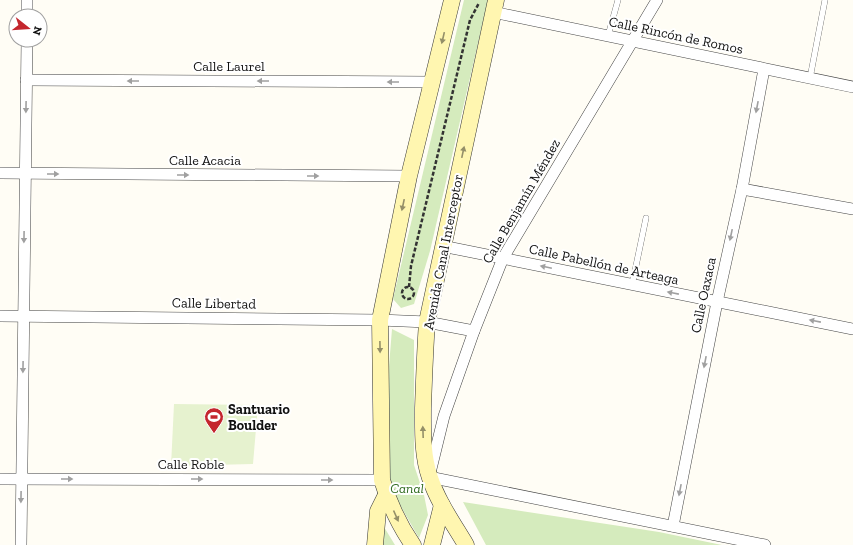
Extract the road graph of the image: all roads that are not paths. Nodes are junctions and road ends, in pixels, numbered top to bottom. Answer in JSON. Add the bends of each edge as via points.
{"nodes":[{"id":1,"x":452,"y":0,"type":"edge"},
{"id":2,"x":618,"y":0,"type":"edge"},
{"id":3,"x":657,"y":0,"type":"edge"},
{"id":4,"x":824,"y":0,"type":"edge"},
{"id":5,"x":495,"y":6,"type":"edge"},
{"id":6,"x":608,"y":37,"type":"junction"},
{"id":7,"x":632,"y":41,"type":"junction"},
{"id":8,"x":26,"y":48,"type":"edge"},
{"id":9,"x":764,"y":69,"type":"junction"},
{"id":10,"x":810,"y":78,"type":"junction"},
{"id":11,"x":26,"y":80,"type":"junction"},
{"id":12,"x":432,"y":82,"type":"junction"},
{"id":13,"x":853,"y":87,"type":"edge"},
{"id":14,"x":0,"y":173,"type":"edge"},
{"id":15,"x":25,"y":173,"type":"junction"},
{"id":16,"x":409,"y":176,"type":"junction"},
{"id":17,"x":742,"y":189,"type":"junction"},
{"id":18,"x":853,"y":209,"type":"edge"},
{"id":19,"x":646,"y":218,"type":"dead end"},
{"id":20,"x":442,"y":246,"type":"junction"},
{"id":21,"x":503,"y":258,"type":"junction"},
{"id":22,"x":632,"y":285,"type":"junction"},
{"id":23,"x":717,"y":302,"type":"junction"},
{"id":24,"x":0,"y":316,"type":"edge"},
{"id":25,"x":23,"y":316,"type":"junction"},
{"id":26,"x":380,"y":320,"type":"junction"},
{"id":27,"x":427,"y":322,"type":"junction"},
{"id":28,"x":853,"y":329,"type":"edge"},
{"id":29,"x":474,"y":331,"type":"junction"},
{"id":30,"x":429,"y":477,"type":"junction"},
{"id":31,"x":0,"y":479,"type":"edge"},
{"id":32,"x":22,"y":479,"type":"junction"},
{"id":33,"x":384,"y":487,"type":"junction"},
{"id":34,"x":442,"y":505,"type":"junction"},
{"id":35,"x":673,"y":526,"type":"junction"},
{"id":36,"x":21,"y":545,"type":"edge"},
{"id":37,"x":375,"y":545,"type":"edge"},
{"id":38,"x":413,"y":545,"type":"edge"},
{"id":39,"x":432,"y":545,"type":"edge"},
{"id":40,"x":466,"y":545,"type":"edge"},
{"id":41,"x":765,"y":545,"type":"edge"}],
"edges":[{"from":1,"to":12,"type":"main road","one_way":true},
{"from":2,"to":6,"type":"lane"},
{"from":3,"to":7,"type":"street","name":"Calle Benjamín Méndez"},
{"from":4,"to":10,"type":"lane"},
{"from":5,"to":6,"type":"street","name":"Calle Rincón de Romos"},
{"from":20,"to":5,"type":"main road","name":"Avenida Canal Interceptor","one_way":true},
{"from":6,"to":7,"type":"street","name":"Calle Rincón de Romos"},
{"from":7,"to":9,"type":"street","name":"Calle Rincón de Romos"},
{"from":7,"to":21,"type":"street","name":"Calle Benjamín Méndez"},
{"from":8,"to":11,"type":"street"},
{"from":9,"to":10,"type":"street","name":"Calle Rincón de Romos"},
{"from":9,"to":17,"type":"street","name":"Calle Oaxaca","one_way":true},
{"from":10,"to":13,"type":"street","name":"Calle Rincón de Romos"},
{"from":12,"to":11,"type":"street","name":"Calle Laurel","one_way":true},
{"from":11,"to":15,"type":"street","one_way":true},
{"from":12,"to":16,"type":"main road"},
{"from":14,"to":15,"type":"street","name":"Calle Acacia"},
{"from":15,"to":16,"type":"street","name":"Calle Acacia","one_way":true},
{"from":15,"to":25,"type":"street","one_way":true},
{"from":16,"to":26,"type":"main road","one_way":true},
{"from":17,"to":18,"type":"street"},
{"from":17,"to":23,"type":"street","name":"Calle Oaxaca","one_way":true},
{"from":19,"to":22,"type":"lane"},
{"from":20,"to":21,"type":"street","name":"Calle Pabellón de Arteaga"},
{"from":20,"to":27,"type":"main road","name":"Avenida Canal Interceptor"},
{"from":22,"to":21,"type":"street","name":"Calle Pabellón de Arteaga","one_way":true},
{"from":21,"to":29,"type":"street","name":"Calle Benjamín Méndez"},
{"from":23,"to":22,"type":"street","name":"Calle Pabellón de Arteaga","one_way":true},
{"from":28,"to":23,"type":"street","name":"Calle Pabellón de Arteaga","one_way":true},
{"from":23,"to":35,"type":"street","name":"Calle Oaxaca","one_way":true},
{"from":24,"to":25,"type":"street","name":"Calle Libertad"},
{"from":25,"to":26,"type":"street","name":"Calle Libertad"},
{"from":25,"to":32,"type":"street","one_way":true},
{"from":26,"to":27,"type":"street","name":"Calle Libertad"},
{"from":26,"to":33,"type":"main road","one_way":true},
{"from":27,"to":29,"type":"street","name":"Calle Libertad"},
{"from":30,"to":27,"type":"main road","name":"Avenida Canal Interceptor","one_way":true,"via":[[423,432]]},
{"from":29,"to":30,"type":"street","name":"Calle Benjamín Méndez","via":[[444,416]]},
{"from":30,"to":34,"type":"main road","name":"Avenida Canal Interceptor"},
{"from":30,"to":35,"type":"street"},
{"from":31,"to":32,"type":"street","name":"Calle Roble"},
{"from":32,"to":33,"type":"street","name":"Calle Roble","one_way":true},
{"from":32,"to":36,"type":"street","one_way":true},
{"from":33,"to":37,"type":"main road","via":[[378,511]]},
{"from":33,"to":38,"type":"main road","one_way":true,"via":[[400,526]]},
{"from":34,"to":39,"type":"main road"},
{"from":34,"to":40,"type":"main road","name":"Avenida Canal Interceptor"},
{"from":35,"to":41,"type":"street"}]}
